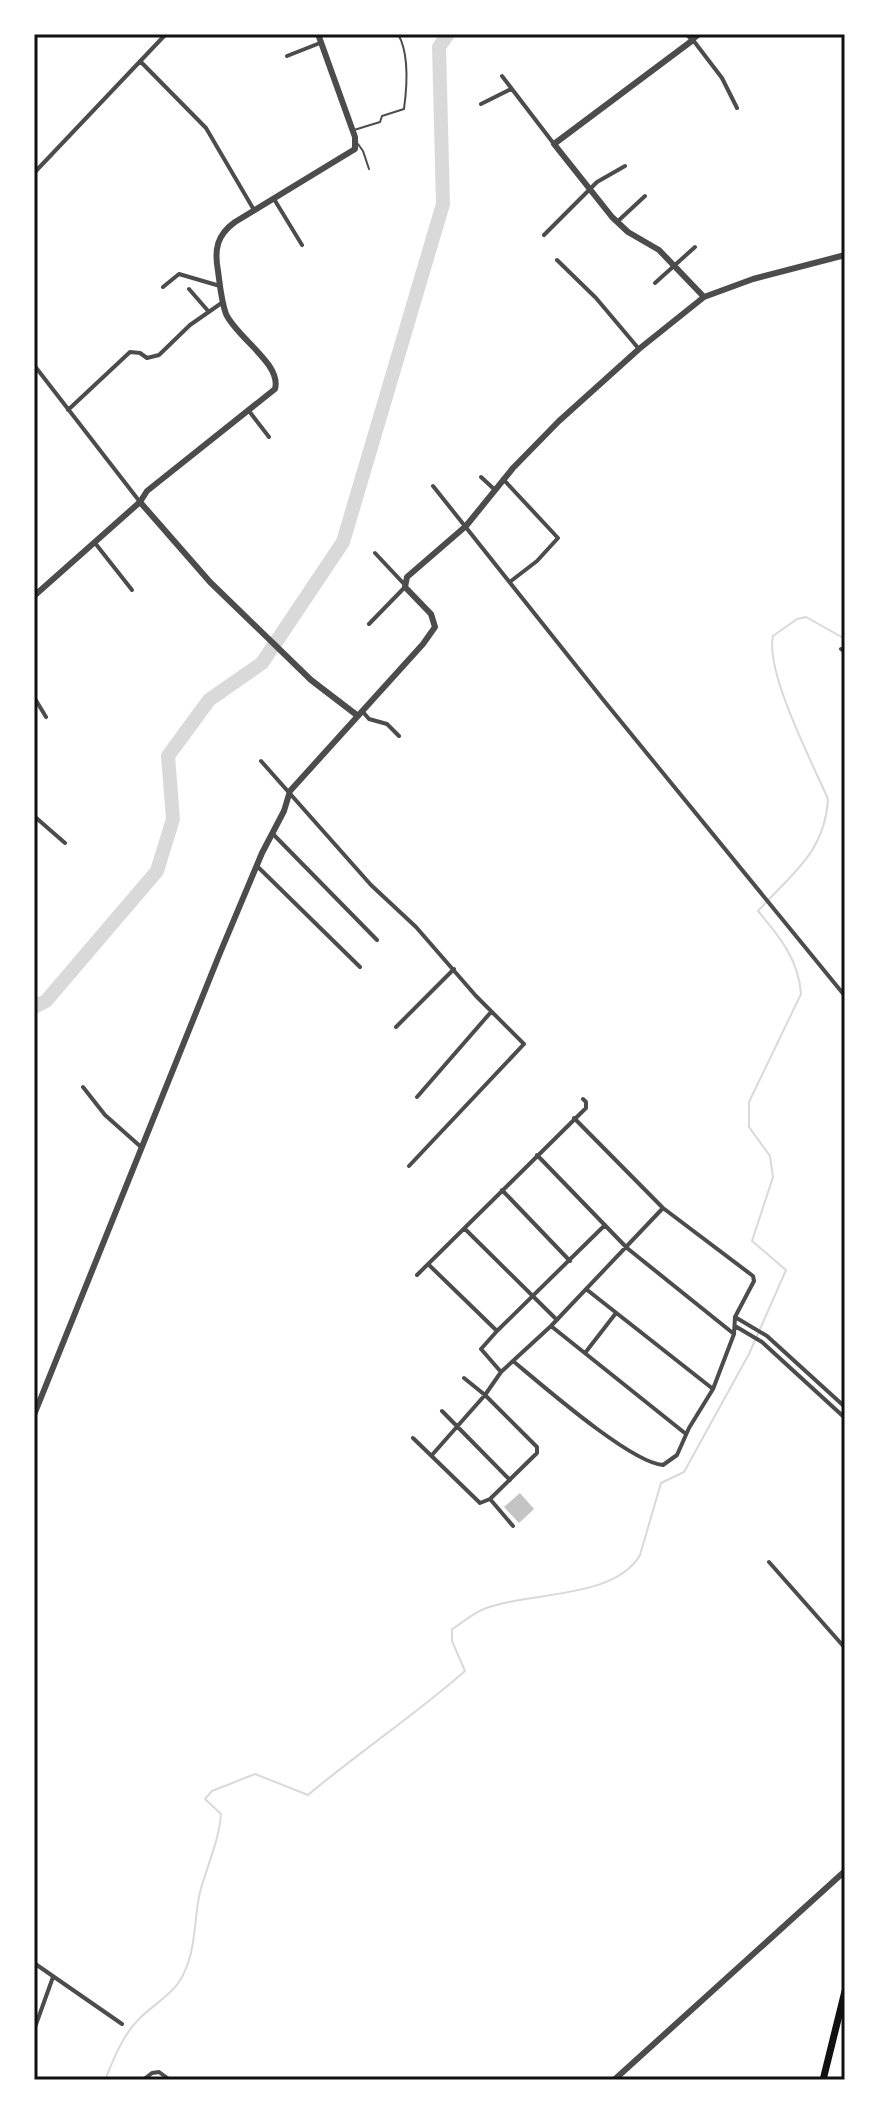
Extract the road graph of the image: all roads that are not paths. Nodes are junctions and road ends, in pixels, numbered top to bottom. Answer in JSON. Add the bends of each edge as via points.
{"nodes":[{"id":1,"x":166,"y":34,"type":"edge"},
{"id":2,"x":318,"y":34,"type":"edge"},
{"id":3,"x":398,"y":34,"type":"edge"},
{"id":4,"x":701,"y":34,"type":"edge"},
{"id":5,"x":690,"y":37,"type":"edge"},
{"id":6,"x":320,"y":43,"type":"junction"},
{"id":7,"x":287,"y":56,"type":"dead end"},
{"id":8,"x":140,"y":62,"type":"junction"},
{"id":9,"x":502,"y":76,"type":"dead end"},
{"id":10,"x":511,"y":89,"type":"junction"},
{"id":11,"x":481,"y":104,"type":"dead end"},
{"id":12,"x":737,"y":108,"type":"dead end"},
{"id":13,"x":353,"y":130,"type":"junction"},
{"id":14,"x":357,"y":143,"type":"junction"},
{"id":15,"x":554,"y":144,"type":"junction"},
{"id":16,"x":625,"y":166,"type":"dead end"},
{"id":17,"x":369,"y":169,"type":"dead end"},
{"id":18,"x":34,"y":173,"type":"edge"},
{"id":19,"x":589,"y":191,"type":"junction"},
{"id":20,"x":645,"y":196,"type":"dead end"},
{"id":21,"x":273,"y":197,"type":"junction"},
{"id":22,"x":254,"y":210,"type":"junction"},
{"id":23,"x":617,"y":222,"type":"junction"},
{"id":24,"x":544,"y":235,"type":"dead end"},
{"id":25,"x":302,"y":245,"type":"dead end"},
{"id":26,"x":695,"y":247,"type":"dead end"},
{"id":27,"x":845,"y":255,"type":"edge"},
{"id":28,"x":557,"y":260,"type":"dead end"},
{"id":29,"x":675,"y":265,"type":"junction"},
{"id":30,"x":655,"y":283,"type":"dead end"},
{"id":31,"x":220,"y":286,"type":"junction"},
{"id":32,"x":163,"y":287,"type":"dead end"},
{"id":33,"x":189,"y":289,"type":"dead end"},
{"id":34,"x":704,"y":297,"type":"junction"},
{"id":35,"x":223,"y":302,"type":"junction"},
{"id":36,"x":209,"y":312,"type":"junction"},
{"id":37,"x":639,"y":349,"type":"junction"},
{"id":38,"x":34,"y":365,"type":"edge"},
{"id":39,"x":68,"y":410,"type":"junction"},
{"id":40,"x":249,"y":411,"type":"junction"},
{"id":41,"x":269,"y":437,"type":"dead end"},
{"id":42,"x":481,"y":477,"type":"dead end"},
{"id":43,"x":503,"y":479,"type":"junction"},
{"id":44,"x":433,"y":486,"type":"dead end"},
{"id":45,"x":495,"y":490,"type":"junction"},
{"id":46,"x":140,"y":502,"type":"junction"},
{"id":47,"x":466,"y":526,"type":"junction"},
{"id":48,"x":95,"y":543,"type":"junction"},
{"id":49,"x":375,"y":553,"type":"dead end"},
{"id":50,"x":511,"y":581,"type":"junction"},
{"id":51,"x":405,"y":586,"type":"junction"},
{"id":52,"x":132,"y":590,"type":"dead end"},
{"id":53,"x":34,"y":596,"type":"edge"},
{"id":54,"x":369,"y":624,"type":"dead end"},
{"id":55,"x":34,"y":697,"type":"edge"},
{"id":56,"x":360,"y":714,"type":"junction"},
{"id":57,"x":46,"y":717,"type":"dead end"},
{"id":58,"x":399,"y":736,"type":"dead end"},
{"id":59,"x":261,"y":761,"type":"dead end"},
{"id":60,"x":290,"y":791,"type":"junction"},
{"id":61,"x":34,"y":816,"type":"edge"},
{"id":62,"x":272,"y":833,"type":"junction"},
{"id":63,"x":65,"y":843,"type":"dead end"},
{"id":64,"x":257,"y":866,"type":"junction"},
{"id":65,"x":377,"y":940,"type":"dead end"},
{"id":66,"x":360,"y":967,"type":"dead end"},
{"id":67,"x":454,"y":969,"type":"junction"},
{"id":68,"x":845,"y":996,"type":"edge"},
{"id":69,"x":491,"y":1012,"type":"junction"},
{"id":70,"x":396,"y":1027,"type":"dead end"},
{"id":71,"x":83,"y":1087,"type":"dead end"},
{"id":72,"x":417,"y":1097,"type":"dead end"},
{"id":73,"x":583,"y":1099,"type":"dead end"},
{"id":74,"x":574,"y":1118,"type":"junction"},
{"id":75,"x":143,"y":1148,"type":"junction"},
{"id":76,"x":537,"y":1155,"type":"junction"},
{"id":77,"x":409,"y":1166,"type":"dead end"},
{"id":78,"x":502,"y":1190,"type":"junction"},
{"id":79,"x":663,"y":1208,"type":"junction"},
{"id":80,"x":605,"y":1225,"type":"junction"},
{"id":81,"x":464,"y":1228,"type":"junction"},
{"id":82,"x":627,"y":1248,"type":"junction"},
{"id":83,"x":570,"y":1261,"type":"junction"},
{"id":84,"x":428,"y":1264,"type":"junction"},
{"id":85,"x":417,"y":1275,"type":"dead end"},
{"id":86,"x":586,"y":1289,"type":"junction"},
{"id":87,"x":533,"y":1298,"type":"junction"},
{"id":88,"x":616,"y":1313,"type":"junction"},
{"id":89,"x":735,"y":1317,"type":"junction"},
{"id":90,"x":557,"y":1320,"type":"junction"},
{"id":91,"x":551,"y":1326,"type":"junction"},
{"id":92,"x":735,"y":1326,"type":"junction"},
{"id":93,"x":497,"y":1331,"type":"junction"},
{"id":94,"x":734,"y":1334,"type":"junction"},
{"id":95,"x":585,"y":1353,"type":"junction"},
{"id":96,"x":513,"y":1361,"type":"junction"},
{"id":97,"x":501,"y":1372,"type":"junction"},
{"id":98,"x":464,"y":1378,"type":"dead end"},
{"id":99,"x":713,"y":1389,"type":"junction"},
{"id":100,"x":485,"y":1395,"type":"junction"},
{"id":101,"x":845,"y":1407,"type":"edge"},
{"id":102,"x":442,"y":1411,"type":"dead end"},
{"id":103,"x":34,"y":1415,"type":"edge"},
{"id":104,"x":845,"y":1418,"type":"edge"},
{"id":105,"x":457,"y":1428,"type":"junction"},
{"id":106,"x":686,"y":1434,"type":"junction"},
{"id":107,"x":413,"y":1438,"type":"dead end"},
{"id":108,"x":432,"y":1455,"type":"junction"},
{"id":109,"x":510,"y":1480,"type":"junction"},
{"id":110,"x":490,"y":1499,"type":"junction"},
{"id":111,"x":513,"y":1526,"type":"dead end"},
{"id":112,"x":769,"y":1562,"type":"dead end"},
{"id":113,"x":845,"y":1648,"type":"edge"},
{"id":114,"x":845,"y":1871,"type":"edge"},
{"id":115,"x":34,"y":1963,"type":"edge"},
{"id":116,"x":53,"y":1977,"type":"junction"},
{"id":117,"x":845,"y":1991,"type":"edge"},
{"id":118,"x":122,"y":2024,"type":"dead end"},
{"id":119,"x":34,"y":2030,"type":"edge"},
{"id":120,"x":143,"y":2080,"type":"edge"},
{"id":121,"x":170,"y":2080,"type":"edge"},
{"id":122,"x":614,"y":2080,"type":"edge"},
{"id":123,"x":823,"y":2080,"type":"edge"}],
"edges":[{"from":1,"to":8,"type":"street"},
{"from":2,"to":6,"type":"street"},
{"from":3,"to":13,"type":"lane","via":[[404,54],[404,109]]},
{"from":4,"to":5,"type":"street"},
{"from":5,"to":12,"type":"street","via":[[722,78]]},
{"from":5,"to":15,"type":"street"},
{"from":6,"to":7,"type":"street"},
{"from":6,"to":13,"type":"street"},
{"from":8,"to":18,"type":"street"},
{"from":8,"to":22,"type":"street","via":[[206,128]]},
{"from":9,"to":10,"type":"street"},
{"from":10,"to":11,"type":"street"},
{"from":10,"to":15,"type":"street"},
{"from":13,"to":14,"type":"street"},
{"from":14,"to":17,"type":"lane"},
{"from":14,"to":21,"type":"street","via":[[350,154]]},
{"from":15,"to":19,"type":"street"},
{"from":16,"to":19,"type":"street"},
{"from":19,"to":23,"type":"street"},
{"from":19,"to":24,"type":"street"},
{"from":20,"to":23,"type":"street"},
{"from":21,"to":22,"type":"street"},
{"from":21,"to":25,"type":"street"},
{"from":22,"to":31,"type":"street","via":[[224,230],[216,243]]},
{"from":23,"to":29,"type":"street"},
{"from":26,"to":29,"type":"street"},
{"from":27,"to":34,"type":"street"},
{"from":28,"to":37,"type":"street"},
{"from":29,"to":30,"type":"street"},
{"from":29,"to":34,"type":"street"},
{"from":31,"to":32,"type":"street","via":[[179,274]]},
{"from":31,"to":35,"type":"street"},
{"from":33,"to":36,"type":"street"},
{"from":34,"to":37,"type":"street"},
{"from":35,"to":36,"type":"street"},
{"from":35,"to":40,"type":"street","via":[[231,321],[278,380]]},
{"from":36,"to":39,"type":"street","via":[[156,357],[130,352]]},
{"from":37,"to":43,"type":"street"},
{"from":38,"to":39,"type":"street"},
{"from":39,"to":46,"type":"street"},
{"from":40,"to":41,"type":"street"},
{"from":40,"to":46,"type":"street"},
{"from":42,"to":45,"type":"street"},
{"from":43,"to":45,"type":"street"},
{"from":43,"to":50,"type":"street","via":[[558,538]]},
{"from":44,"to":47,"type":"street"},
{"from":45,"to":47,"type":"street"},
{"from":46,"to":48,"type":"street"},
{"from":46,"to":56,"type":"street","via":[[210,582],[311,680]]},
{"from":47,"to":50,"type":"street"},
{"from":47,"to":51,"type":"street","via":[[407,577]]},
{"from":48,"to":52,"type":"street"},
{"from":48,"to":53,"type":"street"},
{"from":49,"to":51,"type":"street"},
{"from":50,"to":68,"type":"street"},
{"from":51,"to":54,"type":"street"},
{"from":51,"to":56,"type":"street","via":[[431,614],[435,627]]},
{"from":55,"to":57,"type":"street"},
{"from":56,"to":58,"type":"street","via":[[387,724]]},
{"from":56,"to":60,"type":"street"},
{"from":59,"to":60,"type":"street"},
{"from":60,"to":62,"type":"street"},
{"from":60,"to":67,"type":"street","via":[[371,885]]},
{"from":61,"to":63,"type":"street"},
{"from":62,"to":64,"type":"street"},
{"from":62,"to":65,"type":"street"},
{"from":64,"to":66,"type":"street"},
{"from":64,"to":75,"type":"street"},
{"from":67,"to":69,"type":"street"},
{"from":67,"to":70,"type":"street"},
{"from":69,"to":72,"type":"street"},
{"from":69,"to":77,"type":"street","via":[[524,1044]]},
{"from":71,"to":75,"type":"street"},
{"from":73,"to":74,"type":"street","via":[[586,1108]]},
{"from":74,"to":76,"type":"street"},
{"from":74,"to":79,"type":"street"},
{"from":75,"to":103,"type":"street"},
{"from":76,"to":78,"type":"street"},
{"from":76,"to":80,"type":"street"},
{"from":78,"to":81,"type":"street"},
{"from":78,"to":83,"type":"street"},
{"from":79,"to":82,"type":"street"},
{"from":79,"to":89,"type":"street","via":[[753,1276]]},
{"from":80,"to":82,"type":"street"},
{"from":80,"to":83,"type":"street"},
{"from":81,"to":84,"type":"street"},
{"from":81,"to":87,"type":"street"},
{"from":82,"to":86,"type":"street"},
{"from":82,"to":94,"type":"street"},
{"from":83,"to":87,"type":"street"},
{"from":84,"to":85,"type":"street"},
{"from":84,"to":93,"type":"street"},
{"from":86,"to":88,"type":"street"},
{"from":86,"to":90,"type":"street"},
{"from":87,"to":90,"type":"street"},
{"from":87,"to":93,"type":"street"},
{"from":88,"to":95,"type":"street"},
{"from":88,"to":99,"type":"street"},
{"from":89,"to":92,"type":"street"},
{"from":89,"to":101,"type":"street","via":[[756,1327]]},
{"from":90,"to":91,"type":"street"},
{"from":91,"to":95,"type":"street"},
{"from":91,"to":96,"type":"street"},
{"from":92,"to":94,"type":"street"},
{"from":92,"to":104,"type":"street","via":[[762,1342]]},
{"from":93,"to":97,"type":"street","via":[[481,1349]]},
{"from":94,"to":99,"type":"street"},
{"from":95,"to":106,"type":"street"},
{"from":96,"to":97,"type":"street"},
{"from":96,"to":106,"type":"street","via":[[648,1463],[670,1463]]},
{"from":97,"to":100,"type":"street"},
{"from":98,"to":100,"type":"street"},
{"from":99,"to":106,"type":"street"},
{"from":100,"to":105,"type":"street"},
{"from":100,"to":109,"type":"street","via":[[539,1450]]},
{"from":102,"to":105,"type":"street"},
{"from":105,"to":108,"type":"street"},
{"from":105,"to":109,"type":"street"},
{"from":107,"to":108,"type":"street"},
{"from":108,"to":110,"type":"street","via":[[477,1501]]},
{"from":109,"to":110,"type":"street"},
{"from":110,"to":111,"type":"street"},
{"from":112,"to":113,"type":"street"},
{"from":114,"to":122,"type":"street"},
{"from":115,"to":116,"type":"street"},
{"from":116,"to":118,"type":"street"},
{"from":116,"to":119,"type":"street"},
{"from":117,"to":123,"type":"highway"},
{"from":120,"to":121,"type":"street","via":[[159,2072]]}]}
